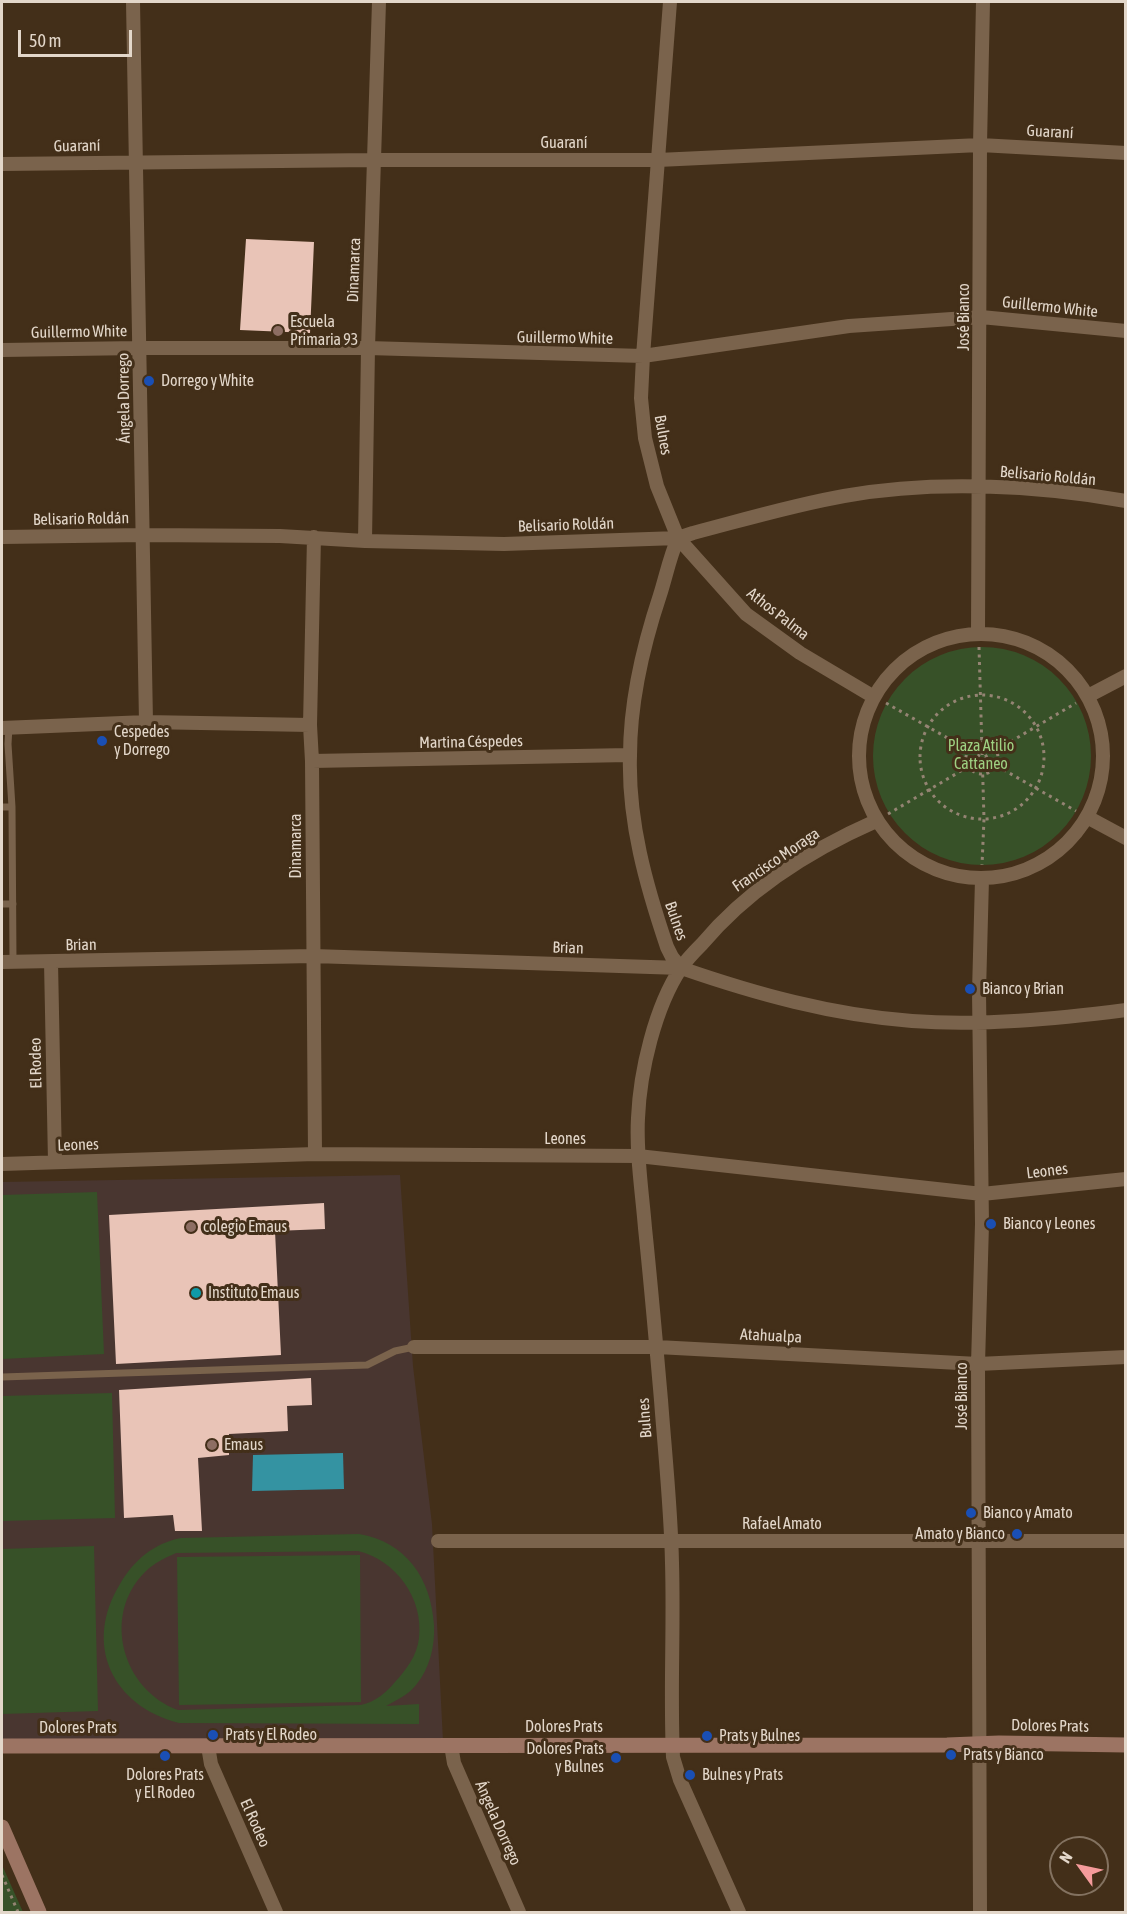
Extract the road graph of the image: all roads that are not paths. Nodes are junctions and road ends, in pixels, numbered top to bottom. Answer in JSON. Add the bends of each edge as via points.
{"nodes":[{"id":1,"x":133,"y":2,"type":"edge"},
{"id":2,"x":380,"y":2,"type":"edge"},
{"id":3,"x":670,"y":2,"type":"edge"},
{"id":4,"x":984,"y":2,"type":"edge"},
{"id":5,"x":980,"y":145,"type":"junction"},
{"id":6,"x":1125,"y":153,"type":"edge"},
{"id":7,"x":374,"y":160,"type":"junction"},
{"id":8,"x":658,"y":160,"type":"junction"},
{"id":9,"x":137,"y":161,"type":"junction"},
{"id":10,"x":2,"y":164,"type":"edge"},
{"id":11,"x":981,"y":317,"type":"junction"},
{"id":12,"x":1125,"y":332,"type":"edge"},
{"id":13,"x":139,"y":348,"type":"junction"},
{"id":14,"x":368,"y":348,"type":"junction"},
{"id":15,"x":2,"y":350,"type":"edge"},
{"id":16,"x":643,"y":356,"type":"junction"},
{"id":17,"x":979,"y":487,"type":"junction"},
{"id":18,"x":1125,"y":501,"type":"edge"},
{"id":19,"x":144,"y":535,"type":"junction"},
{"id":20,"x":2,"y":537,"type":"edge"},
{"id":21,"x":314,"y":537,"type":"junction"},
{"id":22,"x":678,"y":538,"type":"junction"},
{"id":23,"x":365,"y":541,"type":"junction"},
{"id":24,"x":978,"y":633,"type":"junction"},
{"id":25,"x":1125,"y":676,"type":"edge"},
{"id":26,"x":874,"y":696,"type":"junction"},
{"id":27,"x":1088,"y":696,"type":"junction"},
{"id":28,"x":146,"y":722,"type":"junction"},
{"id":29,"x":310,"y":724,"type":"junction"},
{"id":30,"x":5,"y":728,"type":"edge"},
{"id":31,"x":630,"y":755,"type":"junction"},
{"id":32,"x":312,"y":761,"type":"junction"},
{"id":33,"x":2,"y":807,"type":"edge"},
{"id":34,"x":12,"y":807,"type":"junction"},
{"id":35,"x":1087,"y":817,"type":"junction"},
{"id":36,"x":876,"y":820,"type":"junction"},
{"id":37,"x":1125,"y":838,"type":"edge"},
{"id":38,"x":982,"y":879,"type":"junction"},
{"id":39,"x":2,"y":904,"type":"edge"},
{"id":40,"x":13,"y":904,"type":"junction"},
{"id":41,"x":313,"y":956,"type":"junction"},
{"id":42,"x":7,"y":962,"type":"edge"},
{"id":43,"x":51,"y":962,"type":"junction"},
{"id":44,"x":681,"y":968,"type":"junction"},
{"id":45,"x":1125,"y":1010,"type":"edge"},
{"id":46,"x":980,"y":1022,"type":"junction"},
{"id":47,"x":315,"y":1154,"type":"junction"},
{"id":48,"x":638,"y":1156,"type":"junction"},
{"id":49,"x":54,"y":1162,"type":"junction"},
{"id":50,"x":2,"y":1164,"type":"edge"},
{"id":51,"x":1125,"y":1179,"type":"edge"},
{"id":52,"x":982,"y":1194,"type":"junction"},
{"id":53,"x":414,"y":1347,"type":"joint"},
{"id":54,"x":657,"y":1347,"type":"junction"},
{"id":55,"x":1125,"y":1357,"type":"edge"},
{"id":56,"x":978,"y":1364,"type":"junction"},
{"id":57,"x":2,"y":1377,"type":"edge"},
{"id":58,"x":671,"y":1540,"type":"junction"},
{"id":59,"x":980,"y":1540,"type":"junction"},
{"id":60,"x":438,"y":1541,"type":"dead end"},
{"id":61,"x":1125,"y":1541,"type":"edge"},
{"id":62,"x":978,"y":1744,"type":"junction"},
{"id":63,"x":451,"y":1745,"type":"junction"},
{"id":64,"x":1125,"y":1745,"type":"edge"},
{"id":65,"x":2,"y":1746,"type":"edge"},
{"id":66,"x":208,"y":1746,"type":"junction"},
{"id":67,"x":672,"y":1746,"type":"junction"},
{"id":68,"x":2,"y":1827,"type":"edge"},
{"id":69,"x":39,"y":1912,"type":"edge"},
{"id":70,"x":276,"y":1912,"type":"edge"},
{"id":71,"x":519,"y":1912,"type":"edge"},
{"id":72,"x":739,"y":1912,"type":"edge"},
{"id":73,"x":980,"y":1912,"type":"edge"}],
"edges":[{"from":1,"to":9,"type":"street","name":"Ángela Dorrego"},
{"from":2,"to":7,"type":"street","name":"Dinamarca"},
{"from":3,"to":8,"type":"street","name":"Bulnes"},
{"from":4,"to":5,"type":"street","name":"José Bianco"},
{"from":5,"to":6,"type":"street","name":"Guaraní"},
{"from":5,"to":8,"type":"street","name":"Guaraní"},
{"from":5,"to":11,"type":"street","name":"José Bianco"},
{"from":7,"to":8,"type":"street","name":"Guaraní"},
{"from":7,"to":9,"type":"street","name":"Guaraní"},
{"from":7,"to":14,"type":"street","name":"Dinamarca"},
{"from":8,"to":16,"type":"street","name":"Bulnes"},
{"from":9,"to":10,"type":"street","name":"Guaraní"},
{"from":9,"to":13,"type":"street","name":"Ángela Dorrego"},
{"from":11,"to":12,"type":"street","name":"Guillermo White"},
{"from":11,"to":16,"type":"street","name":"Guillermo White","via":[[849,326]]},
{"from":11,"to":17,"type":"street","name":"José Bianco"},
{"from":13,"to":14,"type":"street","name":"Guillermo White"},
{"from":13,"to":15,"type":"street","name":"Guillermo White"},
{"from":13,"to":19,"type":"street","name":"Ángela Dorrego"},
{"from":14,"to":16,"type":"street","name":"Guillermo White"},
{"from":14,"to":23,"type":"street","name":"Dinamarca"},
{"from":16,"to":22,"type":"street","name":"Bulnes","via":[[641,398],[645,438],[657,486]]},
{"from":17,"to":18,"type":"street","name":"Belisario Roldán","via":[[1057,491]]},
{"from":17,"to":22,"type":"street","name":"Belisario Roldán","via":[[906,488],[843,496]]},
{"from":17,"to":24,"type":"street","name":"José Bianco"},
{"from":19,"to":20,"type":"street","name":"Belisario Roldán"},
{"from":19,"to":21,"type":"street","name":"Belisario Roldán"},
{"from":19,"to":28,"type":"street","name":"Ángela Dorrego"},
{"from":21,"to":23,"type":"street","name":"Belisario Roldán"},
{"from":21,"to":29,"type":"street","name":"Dinamarca"},
{"from":22,"to":23,"type":"street","name":"Belisario Roldán","via":[[504,544]]},
{"from":22,"to":26,"type":"street","name":"Athos Palma","via":[[747,614],[800,653]]},
{"from":22,"to":31,"type":"street","name":"Bulnes","via":[[641,663]]},
{"from":24,"to":26,"type":"street","via":[[947,638],[918,651],[893,671]]},
{"from":24,"to":27,"type":"street","via":[[1011,637],[1042,649],[1068,670]]},
{"from":25,"to":27,"type":"street"},
{"from":26,"to":36,"type":"street","via":[[862,727],[858,759],[863,791]]},
{"from":27,"to":35,"type":"street","via":[[1102,736],[1101,779]]},
{"from":28,"to":29,"type":"street"},
{"from":28,"to":30,"type":"street"},
{"from":29,"to":32,"type":"street","name":"Dinamarca"},
{"from":30,"to":34,"type":"lane"},
{"from":31,"to":32,"type":"street","name":"Martina Céspedes"},
{"from":31,"to":44,"type":"street","name":"Bulnes","via":[[633,814],[643,867],[667,947]]},
{"from":32,"to":41,"type":"street","name":"Dinamarca"},
{"from":33,"to":34,"type":"lane"},
{"from":34,"to":40,"type":"lane"},
{"from":35,"to":37,"type":"street"},
{"from":35,"to":38,"type":"street","via":[[1060,850],[1025,870]]},
{"from":36,"to":38,"type":"street","via":[[897,846],[923,865],[953,876]]},
{"from":36,"to":44,"type":"street","name":"Francisco Moraga","via":[[829,843],[762,885],[736,907]]},
{"from":38,"to":46,"type":"street","name":"José Bianco"},
{"from":39,"to":40,"type":"lane"},
{"from":40,"to":42,"type":"lane"},
{"from":41,"to":43,"type":"street","name":"Brian"},
{"from":41,"to":44,"type":"street","name":"Brian"},
{"from":41,"to":47,"type":"street","name":"Dinamarca"},
{"from":42,"to":43,"type":"street","name":"Brian"},
{"from":43,"to":49,"type":"street","name":"El Rodeo"},
{"from":44,"to":46,"type":"street","name":"Brian","via":[[754,992],[826,1009],[912,1021]]},
{"from":44,"to":48,"type":"street","name":"Bulnes","via":[[656,1021],[647,1053],[641,1082]]},
{"from":45,"to":46,"type":"street","name":"Brian"},
{"from":46,"to":52,"type":"street","name":"José Bianco"},
{"from":47,"to":48,"type":"street","name":"Leones"},
{"from":47,"to":49,"type":"street","name":"Leones"},
{"from":48,"to":52,"type":"street","name":"Leones"},
{"from":48,"to":54,"type":"street","name":"Bulnes"},
{"from":49,"to":50,"type":"street","name":"Leones"},
{"from":51,"to":52,"type":"street","name":"Leones"},
{"from":52,"to":56,"type":"street","name":"José Bianco"},
{"from":53,"to":54,"type":"street","name":"Atahualpa"},
{"from":53,"to":57,"type":"lane","via":[[395,1351],[367,1365]]},
{"from":54,"to":56,"type":"street","name":"Atahualpa"},
{"from":54,"to":58,"type":"street","name":"Bulnes"},
{"from":55,"to":56,"type":"street","name":"Atahualpa"},
{"from":56,"to":59,"type":"street","name":"José Bianco"},
{"from":58,"to":59,"type":"street","name":"Rafael Amato"},
{"from":58,"to":60,"type":"street","name":"Rafael Amato"},
{"from":58,"to":67,"type":"street","name":"Bulnes"},
{"from":59,"to":61,"type":"street","name":"Rafael Amato"},
{"from":59,"to":62,"type":"street","name":"José Bianco"},
{"from":62,"to":64,"type":"street","name":"Dolores Prats"},
{"from":62,"to":67,"type":"street","name":"Dolores Prats"},
{"from":62,"to":73,"type":"street","name":"José Bianco"},
{"from":63,"to":66,"type":"street","name":"Dolores Prats"},
{"from":63,"to":67,"type":"street","name":"Dolores Prats"},
{"from":63,"to":71,"type":"street","name":"Ángela Dorrego","via":[[454,1763]]},
{"from":65,"to":66,"type":"street","name":"Dolores Prats"},
{"from":66,"to":70,"type":"street","name":"El Rodeo","via":[[211,1764]]},
{"from":67,"to":72,"type":"street","name":"Bulnes","via":[[680,1780]]},
{"from":68,"to":69,"type":"street"}]}
